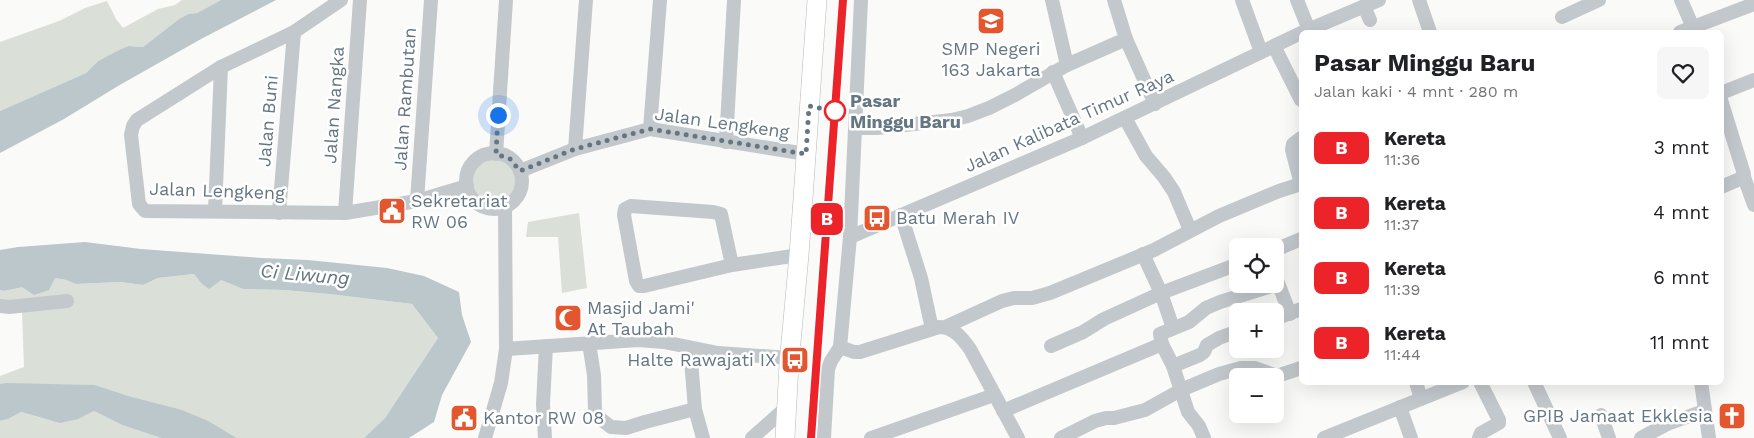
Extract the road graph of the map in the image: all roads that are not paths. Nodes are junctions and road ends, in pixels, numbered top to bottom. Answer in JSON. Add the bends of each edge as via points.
{"nodes":[{"id":1,"x":341,"y":0,"type":"edge"},
{"id":2,"x":360,"y":0,"type":"edge"},
{"id":3,"x":430,"y":0,"type":"edge"},
{"id":4,"x":506,"y":0,"type":"edge"},
{"id":5,"x":586,"y":0,"type":"edge"},
{"id":6,"x":660,"y":0,"type":"edge"},
{"id":7,"x":734,"y":0,"type":"edge"},
{"id":8,"x":816,"y":0,"type":"edge"},
{"id":9,"x":861,"y":0,"type":"edge"},
{"id":10,"x":1052,"y":0,"type":"edge"},
{"id":11,"x":1114,"y":0,"type":"edge"},
{"id":12,"x":1242,"y":0,"type":"edge"},
{"id":13,"x":1297,"y":0,"type":"edge"},
{"id":14,"x":1379,"y":0,"type":"edge"},
{"id":15,"x":1419,"y":0,"type":"edge"},
{"id":16,"x":1599,"y":0,"type":"edge"},
{"id":17,"x":1682,"y":0,"type":"edge"},
{"id":18,"x":1754,"y":4,"type":"edge"},
{"id":19,"x":1364,"y":6,"type":"junction"},
{"id":20,"x":1562,"y":17,"type":"dead end"},
{"id":21,"x":1370,"y":20,"type":"dead end"},
{"id":22,"x":1304,"y":30,"type":"edge"},
{"id":23,"x":1309,"y":30,"type":"edge"},
{"id":24,"x":1429,"y":30,"type":"edge"},
{"id":25,"x":1689,"y":30,"type":"edge"},
{"id":26,"x":1691,"y":30,"type":"edge"},
{"id":27,"x":294,"y":32,"type":"junction"},
{"id":28,"x":1299,"y":34,"type":"edge"},
{"id":29,"x":1126,"y":39,"type":"junction"},
{"id":30,"x":1268,"y":49,"type":"junction"},
{"id":31,"x":1067,"y":65,"type":"junction"},
{"id":32,"x":220,"y":67,"type":"junction"},
{"id":33,"x":1053,"y":72,"type":"junction"},
{"id":34,"x":1754,"y":80,"type":"edge"},
{"id":35,"x":1724,"y":92,"type":"edge"},
{"id":36,"x":1299,"y":94,"type":"edge"},
{"id":37,"x":1155,"y":104,"type":"junction"},
{"id":38,"x":1724,"y":108,"type":"edge"},
{"id":39,"x":1125,"y":118,"type":"junction"},
{"id":40,"x":856,"y":128,"type":"junction"},
{"id":41,"x":650,"y":129,"type":"junction"},
{"id":42,"x":1082,"y":138,"type":"junction"},
{"id":43,"x":1299,"y":139,"type":"edge"},
{"id":44,"x":726,"y":142,"type":"junction"},
{"id":45,"x":575,"y":149,"type":"junction"},
{"id":46,"x":496,"y":154,"type":"junction"},
{"id":47,"x":806,"y":154,"type":"junction"},
{"id":48,"x":520,"y":171,"type":"junction"},
{"id":49,"x":1747,"y":171,"type":"edge"},
{"id":50,"x":1299,"y":176,"type":"edge"},
{"id":51,"x":1299,"y":185,"type":"edge"},
{"id":52,"x":1724,"y":185,"type":"edge"},
{"id":53,"x":467,"y":186,"type":"junction"},
{"id":54,"x":1753,"y":199,"type":"edge"},
{"id":55,"x":417,"y":201,"type":"junction"},
{"id":56,"x":214,"y":211,"type":"junction"},
{"id":57,"x":505,"y":211,"type":"junction"},
{"id":58,"x":278,"y":213,"type":"junction"},
{"id":59,"x":345,"y":213,"type":"junction"},
{"id":60,"x":900,"y":215,"type":"junction"},
{"id":61,"x":1190,"y":230,"type":"junction"},
{"id":62,"x":850,"y":237,"type":"junction"},
{"id":63,"x":1299,"y":240,"type":"edge"},
{"id":64,"x":1284,"y":246,"type":"edge"},
{"id":65,"x":1143,"y":254,"type":"junction"},
{"id":66,"x":799,"y":255,"type":"junction"},
{"id":67,"x":732,"y":265,"type":"junction"},
{"id":68,"x":1229,"y":267,"type":"edge"},
{"id":69,"x":1284,"y":292,"type":"edge"},
{"id":70,"x":1161,"y":293,"type":"junction"},
{"id":71,"x":1242,"y":293,"type":"edge"},
{"id":72,"x":68,"y":301,"type":"dead end"},
{"id":73,"x":0,"y":306,"type":"edge"},
{"id":74,"x":1295,"y":311,"type":"edge"},
{"id":75,"x":939,"y":328,"type":"junction"},
{"id":76,"x":1173,"y":328,"type":"junction"},
{"id":77,"x":1229,"y":334,"type":"edge"},
{"id":78,"x":590,"y":343,"type":"junction"},
{"id":79,"x":1162,"y":344,"type":"junction"},
{"id":80,"x":546,"y":346,"type":"junction"},
{"id":81,"x":1051,"y":346,"type":"dead end"},
{"id":82,"x":690,"y":348,"type":"junction"},
{"id":83,"x":840,"y":348,"type":"junction"},
{"id":84,"x":506,"y":349,"type":"junction"},
{"id":85,"x":790,"y":358,"type":"junction"},
{"id":86,"x":1173,"y":366,"type":"junction"},
{"id":87,"x":1299,"y":369,"type":"edge"},
{"id":88,"x":1417,"y":385,"type":"edge"},
{"id":89,"x":1455,"y":385,"type":"edge"},
{"id":90,"x":1482,"y":385,"type":"edge"},
{"id":91,"x":1535,"y":385,"type":"edge"},
{"id":92,"x":1701,"y":385,"type":"edge"},
{"id":93,"x":1181,"y":390,"type":"junction"},
{"id":94,"x":994,"y":395,"type":"junction"},
{"id":95,"x":1421,"y":399,"type":"junction"},
{"id":96,"x":787,"y":407,"type":"junction"},
{"id":97,"x":1400,"y":407,"type":"junction"},
{"id":98,"x":695,"y":409,"type":"junction"},
{"id":99,"x":1003,"y":411,"type":"junction"},
{"id":100,"x":1704,"y":411,"type":"junction"},
{"id":101,"x":1601,"y":415,"type":"dead end"},
{"id":102,"x":1330,"y":437,"type":"edge"},
{"id":103,"x":485,"y":438,"type":"edge"},
{"id":104,"x":545,"y":438,"type":"edge"},
{"id":105,"x":703,"y":438,"type":"edge"},
{"id":106,"x":752,"y":438,"type":"edge"},
{"id":107,"x":786,"y":438,"type":"edge"},
{"id":108,"x":824,"y":438,"type":"edge"},
{"id":109,"x":871,"y":438,"type":"edge"},
{"id":110,"x":1018,"y":438,"type":"edge"},
{"id":111,"x":1061,"y":438,"type":"edge"},
{"id":112,"x":1204,"y":438,"type":"edge"},
{"id":113,"x":1411,"y":438,"type":"edge"},
{"id":114,"x":1479,"y":438,"type":"edge"},
{"id":115,"x":1560,"y":438,"type":"edge"},
{"id":116,"x":1609,"y":438,"type":"edge"},
{"id":117,"x":1641,"y":438,"type":"edge"},
{"id":118,"x":1709,"y":438,"type":"edge"}],
"edges":[{"from":1,"to":27,"type":"street","name":"Jalan Lengkeng"},
{"from":2,"to":59,"type":"street","name":"Jalan Nangka"},
{"from":3,"to":55,"type":"street","name":"Jalan Rambutan"},
{"from":4,"to":46,"type":"street"},
{"from":5,"to":45,"type":"street"},
{"from":6,"to":41,"type":"street"},
{"from":7,"to":44,"type":"street"},
{"from":8,"to":47,"type":"main road"},
{"from":9,"to":40,"type":"street"},
{"from":10,"to":31,"type":"street"},
{"from":11,"to":29,"type":"street"},
{"from":12,"to":30,"type":"street"},
{"from":13,"to":22,"type":"street"},
{"from":14,"to":19,"type":"street","name":"Jalan Kalibata Timur Raya"},
{"from":15,"to":24,"type":"street"},
{"from":16,"to":20,"type":"street"},
{"from":17,"to":25,"type":"street"},
{"from":18,"to":26,"type":"street"},
{"from":19,"to":21,"type":"street"},
{"from":19,"to":23,"type":"street","name":"Jalan Kalibata Timur Raya"},
{"from":27,"to":32,"type":"street","name":"Jalan Lengkeng"},
{"from":27,"to":58,"type":"street","name":"Jalan Buni"},
{"from":28,"to":30,"type":"street","name":"Jalan Kalibata Timur Raya"},
{"from":29,"to":31,"type":"street"},
{"from":29,"to":37,"type":"street"},
{"from":30,"to":36,"type":"street"},
{"from":30,"to":37,"type":"street","name":"Jalan Kalibata Timur Raya"},
{"from":31,"to":33,"type":"street"},
{"from":32,"to":56,"type":"street"},
{"from":32,"to":56,"type":"street","name":"Jalan Lengkeng","via":[[136,120],[131,135],[141,208],[145,211]]},
{"from":33,"to":40,"type":"street","via":[[1015,95],[968,116]]},
{"from":33,"to":42,"type":"street"},
{"from":34,"to":35,"type":"street"},
{"from":37,"to":39,"type":"street","name":"Jalan Kalibata Timur Raya"},
{"from":38,"to":49,"type":"street"},
{"from":39,"to":42,"type":"street","name":"Jalan Kalibata Timur Raya"},
{"from":39,"to":61,"type":"street","via":[[1146,156],[1174,192]]},
{"from":40,"to":62,"type":"street"},
{"from":41,"to":44,"type":"street","name":"Jalan Lengkeng"},
{"from":41,"to":45,"type":"street","name":"Jalan Lengkeng"},
{"from":42,"to":60,"type":"street","name":"Jalan Kalibata Timur Raya"},
{"from":43,"to":50,"type":"street","via":[[1292,144],[1292,150]]},
{"from":44,"to":47,"type":"street","name":"Jalan Lengkeng"},
{"from":45,"to":48,"type":"street","name":"Jalan Lengkeng"},
{"from":46,"to":48,"type":"street","via":[[510,159]]},
{"from":46,"to":53,"type":"street","via":[[486,155],[474,163],[467,176]]},
{"from":47,"to":66,"type":"main road"},
{"from":48,"to":57,"type":"street","via":[[520,192]]},
{"from":49,"to":52,"type":"street"},
{"from":49,"to":54,"type":"street"},
{"from":51,"to":61,"type":"street","via":[[1243,205]]},
{"from":53,"to":55,"type":"street","name":"Jalan Lengkeng"},
{"from":53,"to":57,"type":"street","via":[[477,203],[485,208]]},
{"from":55,"to":59,"type":"street","name":"Jalan Lengkeng"},
{"from":56,"to":58,"type":"street","name":"Jalan Lengkeng"},
{"from":57,"to":84,"type":"street"},
{"from":58,"to":59,"type":"street","name":"Jalan Lengkeng"},
{"from":60,"to":62,"type":"street","name":"Jalan Kalibata Timur Raya"},
{"from":60,"to":75,"type":"street"},
{"from":61,"to":65,"type":"street"},
{"from":62,"to":83,"type":"street"},
{"from":63,"to":64,"type":"street"},
{"from":65,"to":70,"type":"street"},
{"from":65,"to":75,"type":"street","via":[[1050,293],[1002,301]]},
{"from":66,"to":67,"type":"street"},
{"from":66,"to":85,"type":"main road"},
{"from":67,"to":67,"type":"street","via":[[640,286],[636,281],[625,209],[631,206],[722,214]]},
{"from":68,"to":70,"type":"street"},
{"from":69,"to":74,"type":"street"},
{"from":70,"to":76,"type":"street"},
{"from":70,"to":81,"type":"street"},
{"from":71,"to":76,"type":"street","via":[[1206,308],[1189,322]]},
{"from":72,"to":73,"type":"street"},
{"from":75,"to":83,"type":"street","via":[[860,352]]},
{"from":75,"to":94,"type":"street","via":[[954,330],[963,338]]},
{"from":76,"to":79,"type":"street","via":[[1160,334]]},
{"from":77,"to":86,"type":"street","via":[[1207,345],[1200,355]]},
{"from":78,"to":80,"type":"street"},
{"from":78,"to":82,"type":"street","via":[[638,340]]},
{"from":78,"to":98,"type":"street","via":[[595,411],[611,427],[626,428]]},
{"from":79,"to":86,"type":"street"},
{"from":79,"to":99,"type":"street"},
{"from":80,"to":84,"type":"street"},
{"from":80,"to":104,"type":"street"},
{"from":82,"to":85,"type":"street"},
{"from":82,"to":98,"type":"street"},
{"from":83,"to":108,"type":"street","via":[[828,368]]},
{"from":84,"to":103,"type":"street"},
{"from":85,"to":96,"type":"main road"},
{"from":86,"to":93,"type":"street"},
{"from":87,"to":93,"type":"street","via":[[1274,375],[1255,368],[1241,368]]},
{"from":88,"to":95,"type":"street"},
{"from":89,"to":95,"type":"street"},
{"from":90,"to":114,"type":"street","via":[[1500,423],[1483,431]]},
{"from":91,"to":115,"type":"street"},
{"from":92,"to":100,"type":"street"},
{"from":93,"to":111,"type":"street","via":[[1145,410],[1095,421]]},
{"from":93,"to":112,"type":"street","via":[[1188,412]]},
{"from":94,"to":99,"type":"street"},
{"from":94,"to":109,"type":"street"},
{"from":95,"to":97,"type":"street"},
{"from":96,"to":106,"type":"street"},
{"from":96,"to":107,"type":"main road"},
{"from":97,"to":102,"type":"street"},
{"from":97,"to":113,"type":"street"},
{"from":98,"to":105,"type":"street"},
{"from":99,"to":110,"type":"street"},
{"from":100,"to":117,"type":"street","via":[[1667,424]]},
{"from":100,"to":118,"type":"street"},
{"from":101,"to":116,"type":"street"}]}
